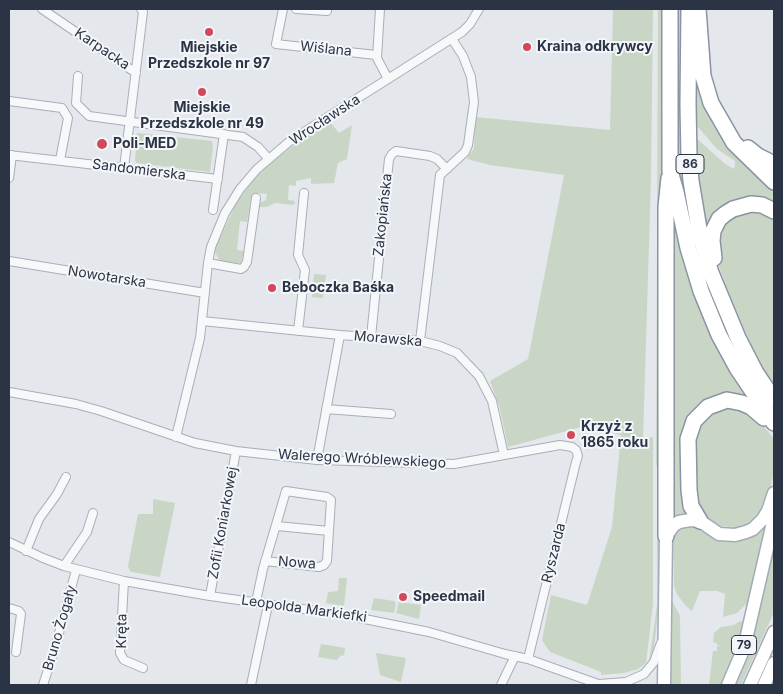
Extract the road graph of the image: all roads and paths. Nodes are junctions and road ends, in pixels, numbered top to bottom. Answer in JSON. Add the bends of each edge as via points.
{"nodes":[{"id":1,"x":42,"y":9,"type":"edge"},
{"id":2,"x":282,"y":9,"type":"edge"},
{"id":3,"x":296,"y":9,"type":"edge"},
{"id":4,"x":327,"y":9,"type":"edge"},
{"id":5,"x":380,"y":9,"type":"edge"},
{"id":6,"x":479,"y":9,"type":"edge"},
{"id":7,"x":670,"y":9,"type":"edge"},
{"id":8,"x":689,"y":9,"type":"edge"},
{"id":9,"x":698,"y":9,"type":"edge"},
{"id":10,"x":142,"y":11,"type":"edge"},
{"id":11,"x":452,"y":39,"type":"junction"},
{"id":12,"x":376,"y":55,"type":"junction"},
{"id":13,"x":136,"y":73,"type":"junction"},
{"id":14,"x":78,"y":76,"type":"dead end"},
{"id":15,"x":388,"y":80,"type":"junction"},
{"id":16,"x":9,"y":101,"type":"edge"},
{"id":17,"x":130,"y":122,"type":"junction"},
{"id":18,"x":725,"y":128,"type":"junction"},
{"id":19,"x":224,"y":134,"type":"junction"},
{"id":20,"x":10,"y":155,"type":"edge"},
{"id":21,"x":268,"y":158,"type":"junction"},
{"id":22,"x":60,"y":160,"type":"junction"},
{"id":23,"x":774,"y":164,"type":"edge"},
{"id":24,"x":124,"y":168,"type":"junction"},
{"id":25,"x":447,"y":169,"type":"junction"},
{"id":26,"x":670,"y":171,"type":"junction"},
{"id":27,"x":9,"y":178,"type":"edge"},
{"id":28,"x":218,"y":180,"type":"junction"},
{"id":29,"x":774,"y":182,"type":"edge"},
{"id":30,"x":304,"y":193,"type":"dead end"},
{"id":31,"x":256,"y":198,"type":"dead end"},
{"id":32,"x":213,"y":210,"type":"dead end"},
{"id":33,"x":774,"y":210,"type":"edge"},
{"id":34,"x":9,"y":261,"type":"edge"},
{"id":35,"x":208,"y":263,"type":"junction"},
{"id":36,"x":205,"y":293,"type":"junction"},
{"id":37,"x":722,"y":299,"type":"junction"},
{"id":38,"x":202,"y":321,"type":"junction"},
{"id":39,"x":298,"y":331,"type":"junction"},
{"id":40,"x":340,"y":336,"type":"junction"},
{"id":41,"x":371,"y":337,"type":"junction"},
{"id":42,"x":420,"y":341,"type":"junction"},
{"id":43,"x":9,"y":392,"type":"edge"},
{"id":44,"x":771,"y":395,"type":"edge"},
{"id":45,"x":326,"y":409,"type":"junction"},
{"id":46,"x":390,"y":414,"type":"dead end"},
{"id":47,"x":770,"y":421,"type":"edge"},
{"id":48,"x":176,"y":437,"type":"junction"},
{"id":49,"x":572,"y":447,"type":"joint"},
{"id":50,"x":236,"y":451,"type":"junction"},
{"id":51,"x":504,"y":455,"type":"junction"},
{"id":52,"x":317,"y":460,"type":"junction"},
{"id":53,"x":66,"y":477,"type":"dead end"},
{"id":54,"x":774,"y":493,"type":"edge"},
{"id":55,"x":93,"y":513,"type":"dead end"},
{"id":56,"x":774,"y":518,"type":"edge"},
{"id":57,"x":700,"y":521,"type":"junction"},
{"id":58,"x":277,"y":526,"type":"junction"},
{"id":59,"x":329,"y":531,"type":"junction"},
{"id":60,"x":666,"y":536,"type":"junction"},
{"id":61,"x":9,"y":542,"type":"edge"},
{"id":62,"x":26,"y":551,"type":"junction"},
{"id":63,"x":266,"y":561,"type":"junction"},
{"id":64,"x":64,"y":566,"type":"junction"},
{"id":65,"x":76,"y":570,"type":"junction"},
{"id":66,"x":124,"y":581,"type":"junction"},
{"id":67,"x":210,"y":596,"type":"junction"},
{"id":68,"x":256,"y":602,"type":"junction"},
{"id":69,"x":268,"y":605,"type":"junction"},
{"id":70,"x":9,"y":608,"type":"edge"},
{"id":71,"x":664,"y":631,"type":"junction"},
{"id":72,"x":774,"y":632,"type":"edge"},
{"id":73,"x":16,"y":652,"type":"dead end"},
{"id":74,"x":515,"y":656,"type":"junction"},
{"id":75,"x":528,"y":659,"type":"junction"},
{"id":76,"x":774,"y":663,"type":"edge"},
{"id":77,"x":143,"y":668,"type":"dead end"},
{"id":78,"x":600,"y":684,"type":"edge"},
{"id":79,"x":43,"y":685,"type":"edge"},
{"id":80,"x":251,"y":685,"type":"edge"},
{"id":81,"x":501,"y":685,"type":"edge"},
{"id":82,"x":664,"y":685,"type":"edge"},
{"id":83,"x":728,"y":685,"type":"edge"},
{"id":84,"x":750,"y":685,"type":"edge"},
{"id":85,"x":764,"y":685,"type":"edge"}],
"edges":[{"from":1,"to":13,"type":"street","name":"Karpacka"},
{"from":2,"to":12,"type":"street","name":"Wiślana","via":[[276,44]]},
{"from":3,"to":4,"type":"street"},
{"from":5,"to":12,"type":"street"},
{"from":6,"to":11,"type":"street","name":"Wrocławska","via":[[470,24]]},
{"from":7,"to":26,"type":"highway","number":"86"},
{"from":8,"to":37,"type":"highway","number":"86","via":[[691,180],[700,235]]},
{"from":9,"to":18,"type":"highway","via":[[705,85]]},
{"from":10,"to":13,"type":"street"},
{"from":11,"to":15,"type":"street","name":"Wrocławska"},
{"from":11,"to":25,"type":"street","via":[[472,77],[474,102],[465,152]]},
{"from":12,"to":15,"type":"street"},
{"from":13,"to":17,"type":"street"},
{"from":14,"to":17,"type":"street","via":[[76,103],[90,116]]},
{"from":15,"to":21,"type":"street","name":"Wrocławska"},
{"from":16,"to":22,"type":"street","via":[[62,108],[68,118]]},
{"from":17,"to":19,"type":"street"},
{"from":17,"to":24,"type":"street"},
{"from":18,"to":23,"type":"highway","via":[[758,156]]},
{"from":18,"to":29,"type":"highway","via":[[738,149]]},
{"from":19,"to":21,"type":"street","via":[[243,137]]},
{"from":19,"to":28,"type":"street"},
{"from":20,"to":22,"type":"street","name":"Sandomierska"},
{"from":20,"to":27,"type":"street"},
{"from":21,"to":35,"type":"street","name":"Wrocławska","via":[[232,200],[216,234]]},
{"from":22,"to":24,"type":"street","name":"Sandomierska"},
{"from":24,"to":28,"type":"street","name":"Sandomierska"},
{"from":25,"to":41,"type":"street","name":"Zakopiańska","via":[[430,156],[396,152],[389,160]]},
{"from":25,"to":42,"type":"street","via":[[440,175]]},
{"from":26,"to":47,"type":"highway","number":"86","via":[[696,277],[709,312],[737,368]]},
{"from":26,"to":60,"type":"highway","via":[[666,207]]},
{"from":28,"to":32,"type":"street"},
{"from":30,"to":39,"type":"street","via":[[298,255],[305,270]]},
{"from":31,"to":35,"type":"street","via":[[244,267]]},
{"from":33,"to":37,"type":"highway","via":[[762,205],[745,205],[725,214],[715,226],[712,240]]},
{"from":34,"to":36,"type":"street","name":"Nowotarska"},
{"from":35,"to":36,"type":"street","name":"Wrocławska"},
{"from":36,"to":38,"type":"street","name":"Wrocławska"},
{"from":37,"to":44,"type":"highway","number":"86","via":[[738,338]]},
{"from":38,"to":39,"type":"street","name":"Morawska"},
{"from":38,"to":48,"type":"street","name":"Wrocławska","via":[[197,355]]},
{"from":39,"to":40,"type":"street","name":"Morawska"},
{"from":40,"to":41,"type":"street","name":"Morawska"},
{"from":40,"to":45,"type":"street"},
{"from":41,"to":42,"type":"street","name":"Morawska"},
{"from":42,"to":51,"type":"street","name":"Morawska","via":[[457,354],[478,376],[492,401]]},
{"from":43,"to":48,"type":"street","name":"Walerego Wróblewskiego","via":[[76,404]]},
{"from":45,"to":46,"type":"street"},
{"from":45,"to":52,"type":"street"},
{"from":47,"to":57,"type":"highway","via":[[751,407],[727,400],[708,407],[694,421],[688,439],[688,490],[691,506]]},
{"from":48,"to":50,"type":"street","name":"Walerego Wróblewskiego"},
{"from":49,"to":51,"type":"street","name":"Walerego Wróblewskiego"},
{"from":49,"to":75,"type":"street","name":"Ryszarda","via":[[578,456]]},
{"from":50,"to":52,"type":"street","name":"Walerego Wróblewskiego"},
{"from":50,"to":67,"type":"street","name":"Zofii Koniarkowej"},
{"from":51,"to":52,"type":"street","name":"Walerego Wróblewskiego","via":[[454,464]]},
{"from":53,"to":62,"type":"street","via":[[39,519]]},
{"from":54,"to":57,"type":"main road","via":[[763,519],[746,532],[719,534]]},
{"from":55,"to":64,"type":"street","via":[[87,532]]},
{"from":56,"to":83,"type":"main road","number":"79","via":[[744,648]]},
{"from":57,"to":60,"type":"main road","via":[[679,522]]},
{"from":58,"to":59,"type":"street"},
{"from":58,"to":59,"type":"street","name":"Nowa","via":[[286,491],[331,500]]},
{"from":58,"to":63,"type":"street","name":"Nowa"},
{"from":59,"to":63,"type":"street","name":"Nowa","via":[[327,562],[324,565]]},
{"from":60,"to":71,"type":"main road"},
{"from":61,"to":62,"type":"street","name":"Leopolda Markiefki"},
{"from":62,"to":64,"type":"street","name":"Leopolda Markiefki"},
{"from":63,"to":68,"type":"street","name":"Nowa"},
{"from":64,"to":65,"type":"street","name":"Leopolda Markiefki"},
{"from":65,"to":66,"type":"street","name":"Leopolda Markiefki"},
{"from":65,"to":79,"type":"street","name":"Bruno Żogały"},
{"from":66,"to":67,"type":"street","name":"Leopolda Markiefki"},
{"from":66,"to":77,"type":"street","name":"Kręta","via":[[120,652],[124,660]]},
{"from":67,"to":68,"type":"street","name":"Leopolda Markiefki"},
{"from":68,"to":69,"type":"street","name":"Leopolda Markiefki"},
{"from":69,"to":74,"type":"street","name":"Leopolda Markiefki","via":[[373,620]]},
{"from":69,"to":80,"type":"street"},
{"from":70,"to":73,"type":"street","via":[[19,610],[21,614]]},
{"from":71,"to":78,"type":"street","name":"Leopolda Markiefki","via":[[656,658],[647,672],[626,682]]},
{"from":71,"to":82,"type":"main road"},
{"from":72,"to":84,"type":"main road","number":"79"},
{"from":74,"to":75,"type":"street","name":"Leopolda Markiefki"},
{"from":74,"to":81,"type":"street"},
{"from":75,"to":78,"type":"street","name":"Leopolda Markiefki"},
{"from":76,"to":85,"type":"main road","number":"79"}]}
